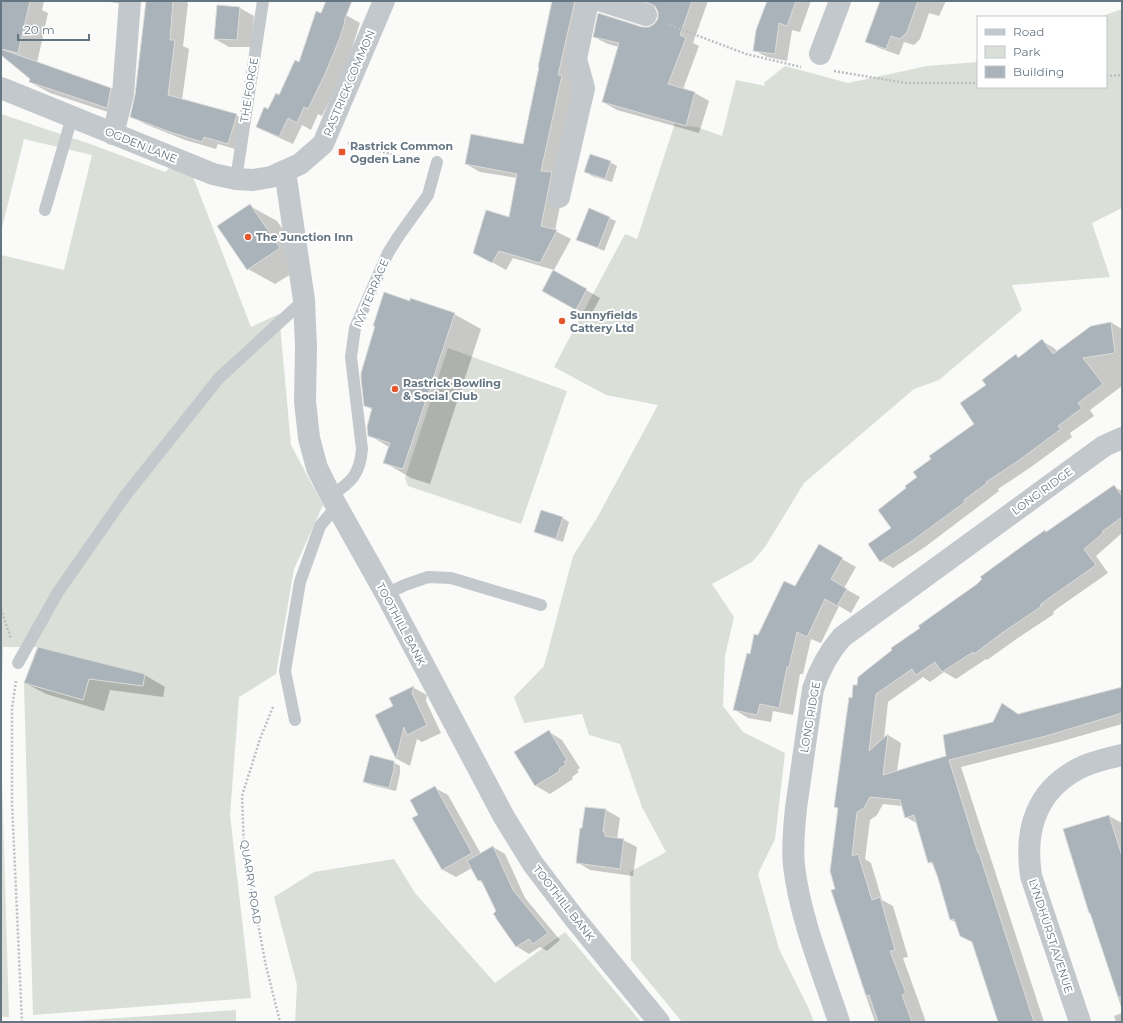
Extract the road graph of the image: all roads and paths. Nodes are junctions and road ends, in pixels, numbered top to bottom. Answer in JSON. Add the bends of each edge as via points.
{"nodes":[{"id":1,"x":130,"y":1,"type":"edge"},
{"id":2,"x":263,"y":1,"type":"edge"},
{"id":3,"x":384,"y":1,"type":"edge"},
{"id":4,"x":588,"y":1,"type":"edge"},
{"id":5,"x":602,"y":1,"type":"edge"},
{"id":6,"x":840,"y":1,"type":"edge"},
{"id":7,"x":646,"y":16,"type":"dead end"},
{"id":8,"x":820,"y":54,"type":"dead end"},
{"id":9,"x":1122,"y":74,"type":"edge"},
{"id":10,"x":1107,"y":76,"type":"edge"},
{"id":11,"x":1,"y":88,"type":"edge"},
{"id":12,"x":72,"y":117,"type":"junction"},
{"id":13,"x":113,"y":134,"type":"junction"},
{"id":14,"x":350,"y":144,"type":"dead end"},
{"id":15,"x":415,"y":160,"type":"dead end"},
{"id":16,"x":437,"y":162,"type":"dead end"},
{"id":17,"x":285,"y":171,"type":"junction"},
{"id":18,"x":236,"y":179,"type":"junction"},
{"id":19,"x":559,"y":197,"type":"dead end"},
{"id":20,"x":46,"y":210,"type":"dead end"},
{"id":21,"x":304,"y":300,"type":"junction"},
{"id":22,"x":1122,"y":438,"type":"edge"},
{"id":23,"x":334,"y":502,"type":"junction"},
{"id":24,"x":386,"y":594,"type":"junction"},
{"id":25,"x":541,"y":605,"type":"dead end"},
{"id":26,"x":1,"y":609,"type":"edge"},
{"id":27,"x":18,"y":663,"type":"junction"},
{"id":28,"x":286,"y":675,"type":"junction"},
{"id":29,"x":295,"y":720,"type":"dead end"},
{"id":30,"x":1122,"y":755,"type":"edge"},
{"id":31,"x":22,"y":1022,"type":"edge"},
{"id":32,"x":198,"y":1022,"type":"edge"},
{"id":33,"x":238,"y":1022,"type":"edge"},
{"id":34,"x":280,"y":1022,"type":"edge"},
{"id":35,"x":659,"y":1022,"type":"edge"},
{"id":36,"x":839,"y":1022,"type":"edge"},
{"id":37,"x":1080,"y":1022,"type":"edge"}],
"edges":[{"from":1,"to":13,"type":"street","via":[[122,94]]},
{"from":2,"to":18,"type":"lane","name":"THE FORGE"},
{"from":3,"to":17,"type":"street","name":"RASTRICK COMMON","via":[[323,144],[300,164]]},
{"from":4,"to":19,"type":"street","via":[[576,59],[584,88]]},
{"from":5,"to":7,"type":"street"},
{"from":6,"to":8,"type":"street"},
{"from":9,"to":10,"type":"path"},
{"from":11,"to":12,"type":"street","name":"OGDEN LANE"},
{"from":12,"to":13,"type":"street","name":"OGDEN LANE"},
{"from":12,"to":20,"type":"lane"},
{"from":13,"to":18,"type":"street","name":"OGDEN LANE","via":[[213,174]]},
{"from":14,"to":15,"type":"path"},
{"from":16,"to":23,"type":"lane","name":"IVY TERRACE","via":[[428,195],[388,253],[355,328],[351,357],[362,449],[361,460],[354,478]]},
{"from":17,"to":18,"type":"street","name":"OGDEN LANE","via":[[253,180]]},
{"from":17,"to":21,"type":"street","name":"TOOTHILL BANK","via":[[300,238]]},
{"from":21,"to":23,"type":"street","name":"TOOTHILL BANK","via":[[305,401],[309,438],[317,468]]},
{"from":21,"to":27,"type":"lane","via":[[219,378],[125,496],[58,592]]},
{"from":22,"to":36,"type":"street","name":"LONG RIDGE","via":[[1104,446],[842,636],[824,660],[814,689],[796,808],[794,865],[807,926]]},
{"from":23,"to":24,"type":"street","name":"TOOTHILL BANK"},
{"from":23,"to":28,"type":"lane","via":[[330,514],[320,526],[300,582]]},
{"from":24,"to":25,"type":"lane","via":[[428,577],[451,578]]},
{"from":24,"to":35,"type":"street","name":"TOOTHILL BANK","via":[[504,817],[533,864]]},
{"from":26,"to":27,"type":"path"},
{"from":27,"to":31,"type":"path","via":[[12,708],[12,803]]},
{"from":28,"to":29,"type":"lane"},
{"from":28,"to":34,"type":"path","name":"QUARRY ROAD","via":[[260,739],[242,796],[244,850],[266,966]]},
{"from":30,"to":37,"type":"street","name":"LYNDHURST AVENUE","via":[[1084,766],[1061,781],[1041,804],[1030,832],[1028,859],[1031,876]]},
{"from":32,"to":33,"type":"path"}]}
